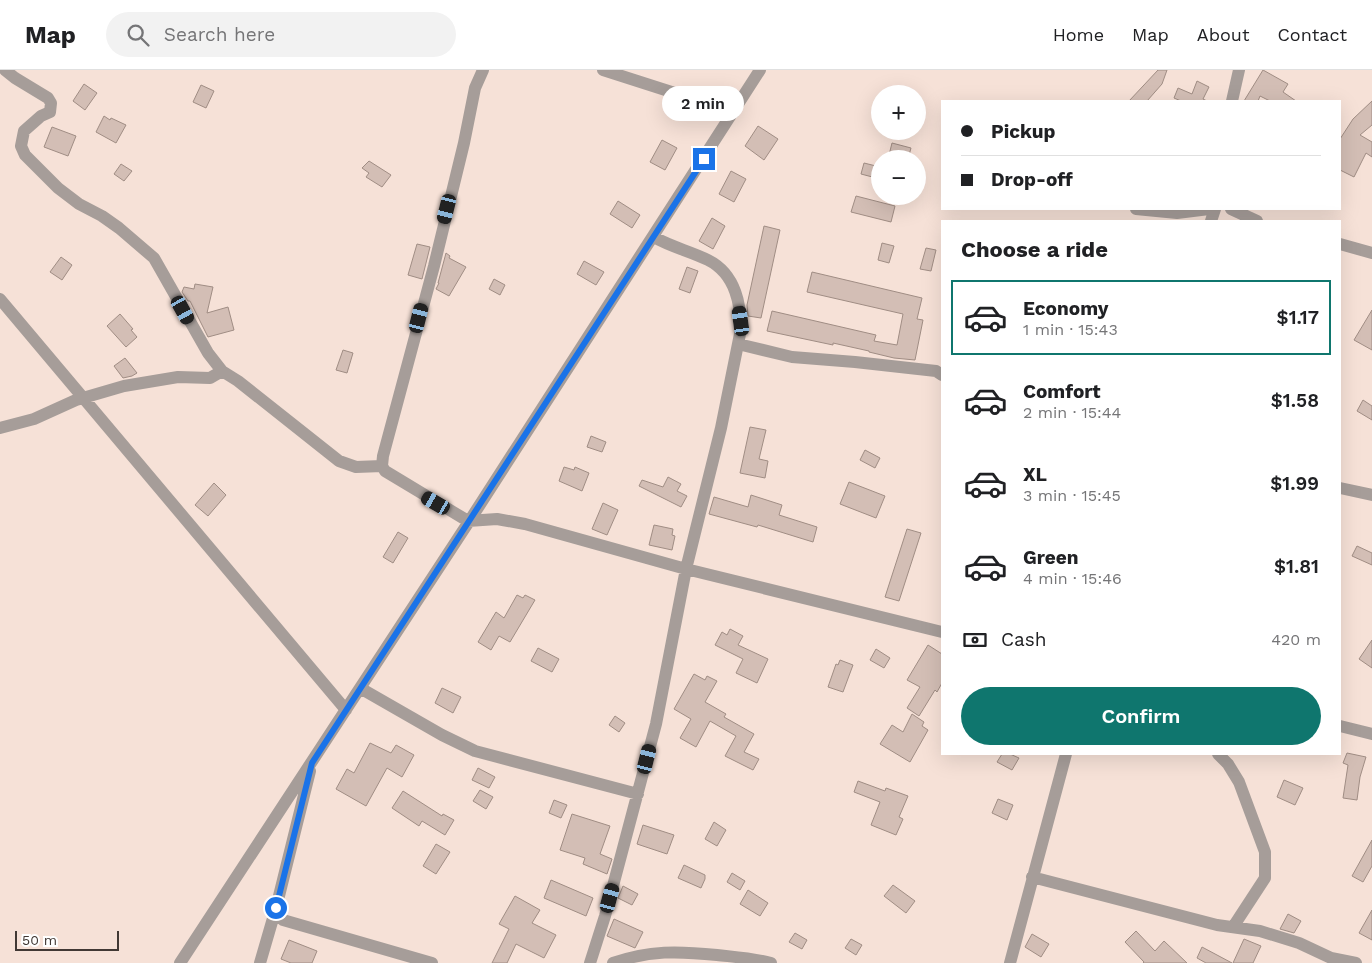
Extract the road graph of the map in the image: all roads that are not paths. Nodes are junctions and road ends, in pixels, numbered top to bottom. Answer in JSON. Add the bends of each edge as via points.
{"nodes":[{"id":1,"x":5,"y":70,"type":"edge"},
{"id":2,"x":483,"y":70,"type":"edge"},
{"id":3,"x":603,"y":70,"type":"edge"},
{"id":4,"x":760,"y":70,"type":"edge"},
{"id":5,"x":1239,"y":70,"type":"edge"},
{"id":6,"x":1232,"y":100,"type":"edge"},
{"id":7,"x":734,"y":112,"type":"junction"},
{"id":8,"x":1146,"y":210,"type":"edge"},
{"id":9,"x":1201,"y":210,"type":"edge"},
{"id":10,"x":1233,"y":210,"type":"edge"},
{"id":11,"x":1255,"y":220,"type":"edge"},
{"id":12,"x":654,"y":237,"type":"junction"},
{"id":13,"x":1341,"y":244,"type":"edge"},
{"id":14,"x":1372,"y":253,"type":"edge"},
{"id":15,"x":0,"y":299,"type":"edge"},
{"id":16,"x":738,"y":344,"type":"junction"},
{"id":17,"x":222,"y":371,"type":"junction"},
{"id":18,"x":941,"y":374,"type":"edge"},
{"id":19,"x":83,"y":398,"type":"junction"},
{"id":20,"x":0,"y":428,"type":"edge"},
{"id":21,"x":382,"y":466,"type":"junction"},
{"id":22,"x":1341,"y":488,"type":"edge"},
{"id":23,"x":1372,"y":495,"type":"edge"},
{"id":24,"x":470,"y":520,"type":"junction"},
{"id":25,"x":686,"y":569,"type":"junction"},
{"id":26,"x":941,"y":632,"type":"edge"},
{"id":27,"x":360,"y":688,"type":"junction"},
{"id":28,"x":346,"y":710,"type":"junction"},
{"id":29,"x":1341,"y":726,"type":"edge"},
{"id":30,"x":1372,"y":734,"type":"edge"},
{"id":31,"x":1066,"y":755,"type":"edge"},
{"id":32,"x":1219,"y":755,"type":"edge"},
{"id":33,"x":312,"y":763,"type":"junction"},
{"id":34,"x":638,"y":794,"type":"junction"},
{"id":35,"x":1032,"y":877,"type":"junction"},
{"id":36,"x":276,"y":908,"type":"junction"},
{"id":37,"x":1233,"y":927,"type":"junction"},
{"id":38,"x":622,"y":962,"type":"edge"},
{"id":39,"x":1339,"y":962,"type":"edge"},
{"id":40,"x":180,"y":963,"type":"edge"},
{"id":41,"x":260,"y":963,"type":"edge"},
{"id":42,"x":432,"y":963,"type":"edge"},
{"id":43,"x":590,"y":963,"type":"edge"},
{"id":44,"x":770,"y":963,"type":"edge"},
{"id":45,"x":1010,"y":963,"type":"edge"},
{"id":46,"x":1356,"y":963,"type":"edge"}],
"edges":[{"from":1,"to":17,"type":"street","via":[[48,98],[51,104],[50,112],[24,131],[21,146],[25,155],[58,188],[119,228],[154,258],[208,353]]},
{"from":2,"to":21,"type":"street","via":[[475,88],[434,266]]},
{"from":3,"to":7,"type":"street"},
{"from":4,"to":7,"type":"street"},
{"from":5,"to":6,"type":"street"},
{"from":7,"to":12,"type":"street"},
{"from":8,"to":9,"type":"street","via":[[1177,213]]},
{"from":10,"to":11,"type":"street"},
{"from":12,"to":16,"type":"street","via":[[709,261],[730,279],[738,298],[741,321]]},
{"from":12,"to":24,"type":"street"},
{"from":13,"to":14,"type":"street"},
{"from":15,"to":19,"type":"street"},
{"from":16,"to":18,"type":"street","via":[[792,357],[936,371]]},
{"from":16,"to":25,"type":"street"},
{"from":17,"to":19,"type":"street","via":[[210,378],[178,377],[146,382]]},
{"from":17,"to":21,"type":"street","via":[[340,461],[356,467]]},
{"from":19,"to":20,"type":"street","via":[[34,419]]},
{"from":19,"to":28,"type":"street"},
{"from":21,"to":24,"type":"street","via":[[404,484]]},
{"from":22,"to":23,"type":"street"},
{"from":24,"to":25,"type":"street","via":[[497,518],[524,524]]},
{"from":24,"to":27,"type":"street"},
{"from":25,"to":26,"type":"street"},
{"from":25,"to":34,"type":"street","via":[[656,724]]},
{"from":27,"to":28,"type":"street"},
{"from":27,"to":34,"type":"street","via":[[475,751]]},
{"from":28,"to":33,"type":"street"},
{"from":29,"to":30,"type":"street"},
{"from":31,"to":35,"type":"street"},
{"from":32,"to":37,"type":"street","via":[[1240,782],[1265,852],[1265,878]]},
{"from":33,"to":36,"type":"street"},
{"from":33,"to":40,"type":"street"},
{"from":34,"to":43,"type":"street"},
{"from":35,"to":37,"type":"street"},
{"from":35,"to":45,"type":"street"},
{"from":36,"to":41,"type":"street"},
{"from":36,"to":42,"type":"street","via":[[283,920]]},
{"from":37,"to":39,"type":"street","via":[[1260,931],[1298,943]]},
{"from":38,"to":44,"type":"street","via":[[650,953],[671,951],[753,958]]},
{"from":39,"to":46,"type":"street"}]}
